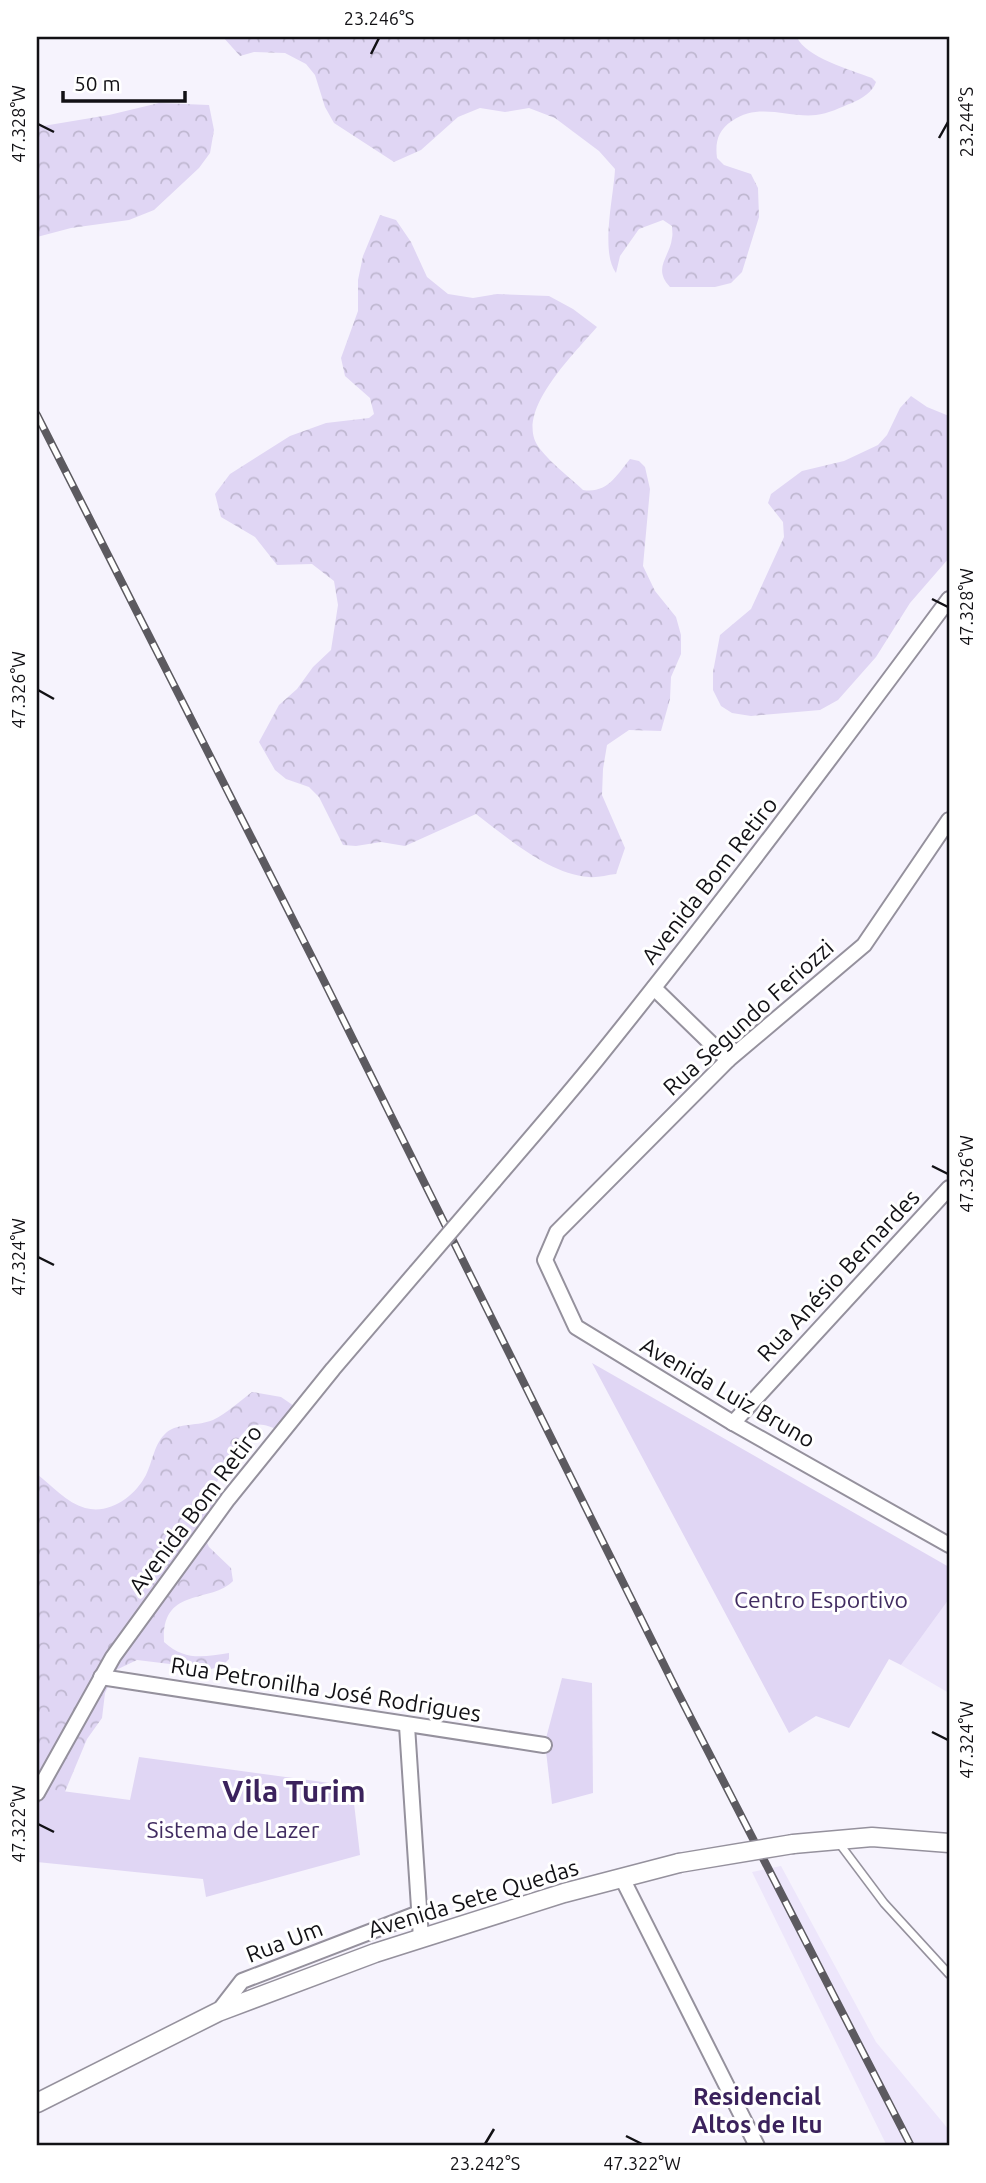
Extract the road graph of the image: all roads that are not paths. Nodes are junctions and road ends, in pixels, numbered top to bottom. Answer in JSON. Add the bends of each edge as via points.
{"nodes":[{"id":1,"x":949,"y":599,"type":"edge"},
{"id":2,"x":949,"y":820,"type":"edge"},
{"id":3,"x":653,"y":988,"type":"junction"},
{"id":4,"x":728,"y":1060,"type":"junction"},
{"id":5,"x":949,"y":1188,"type":"edge"},
{"id":6,"x":557,"y":1232,"type":"joint"},
{"id":7,"x":733,"y":1423,"type":"junction"},
{"id":8,"x":947,"y":1541,"type":"edge"},
{"id":9,"x":102,"y":1677,"type":"junction"},
{"id":10,"x":407,"y":1726,"type":"junction"},
{"id":11,"x":544,"y":1745,"type":"dead end"},
{"id":12,"x":37,"y":1793,"type":"edge"},
{"id":13,"x":836,"y":1839,"type":"junction"},
{"id":14,"x":949,"y":1843,"type":"edge"},
{"id":15,"x":622,"y":1878,"type":"junction"},
{"id":16,"x":419,"y":1913,"type":"junction"},
{"id":17,"x":421,"y":1938,"type":"junction"},
{"id":18,"x":949,"y":1974,"type":"edge"},
{"id":19,"x":218,"y":2012,"type":"junction"},
{"id":20,"x":37,"y":2103,"type":"edge"},
{"id":21,"x":757,"y":2146,"type":"edge"}],
"edges":[{"from":1,"to":3,"type":"street","name":"Avenida Bom Retiro"},
{"from":2,"to":4,"type":"street","name":"Rua Segundo Feriozzi","via":[[864,945]]},
{"from":3,"to":4,"type":"street"},
{"from":3,"to":9,"type":"street","name":"Avenida Bom Retiro","bridge":true,"via":[[229,1499]]},
{"from":4,"to":6,"type":"street","name":"Rua Segundo Feriozzi"},
{"from":5,"to":7,"type":"street","name":"Rua Anésio Bernardes"},
{"from":6,"to":7,"type":"street","name":"Avenida Luiz Bruno","via":[[545,1260],[576,1328]]},
{"from":7,"to":8,"type":"street","name":"Avenida Luiz Bruno"},
{"from":9,"to":10,"type":"street","name":"Rua Petronilha José Rodrigues"},
{"from":9,"to":12,"type":"street","name":"Avenida Bom Retiro"},
{"from":10,"to":11,"type":"street","name":"Rua Petronilha José Rodrigues"},
{"from":10,"to":16,"type":"street"},
{"from":13,"to":14,"type":"street","name":"Avenida Sete Quedas"},
{"from":13,"to":15,"type":"street","name":"Avenida Sete Quedas","bridge":true,"via":[[679,1863]]},
{"from":13,"to":18,"type":"lane","via":[[884,1903]]},
{"from":15,"to":17,"type":"street","name":"Avenida Sete Quedas"},
{"from":15,"to":21,"type":"street"},
{"from":16,"to":17,"type":"street"},
{"from":16,"to":19,"type":"street","name":"Rua Um","via":[[242,1981]]},
{"from":17,"to":19,"type":"street","name":"Avenida Sete Quedas"},
{"from":19,"to":20,"type":"street","name":"Avenida Sete Quedas"}]}
